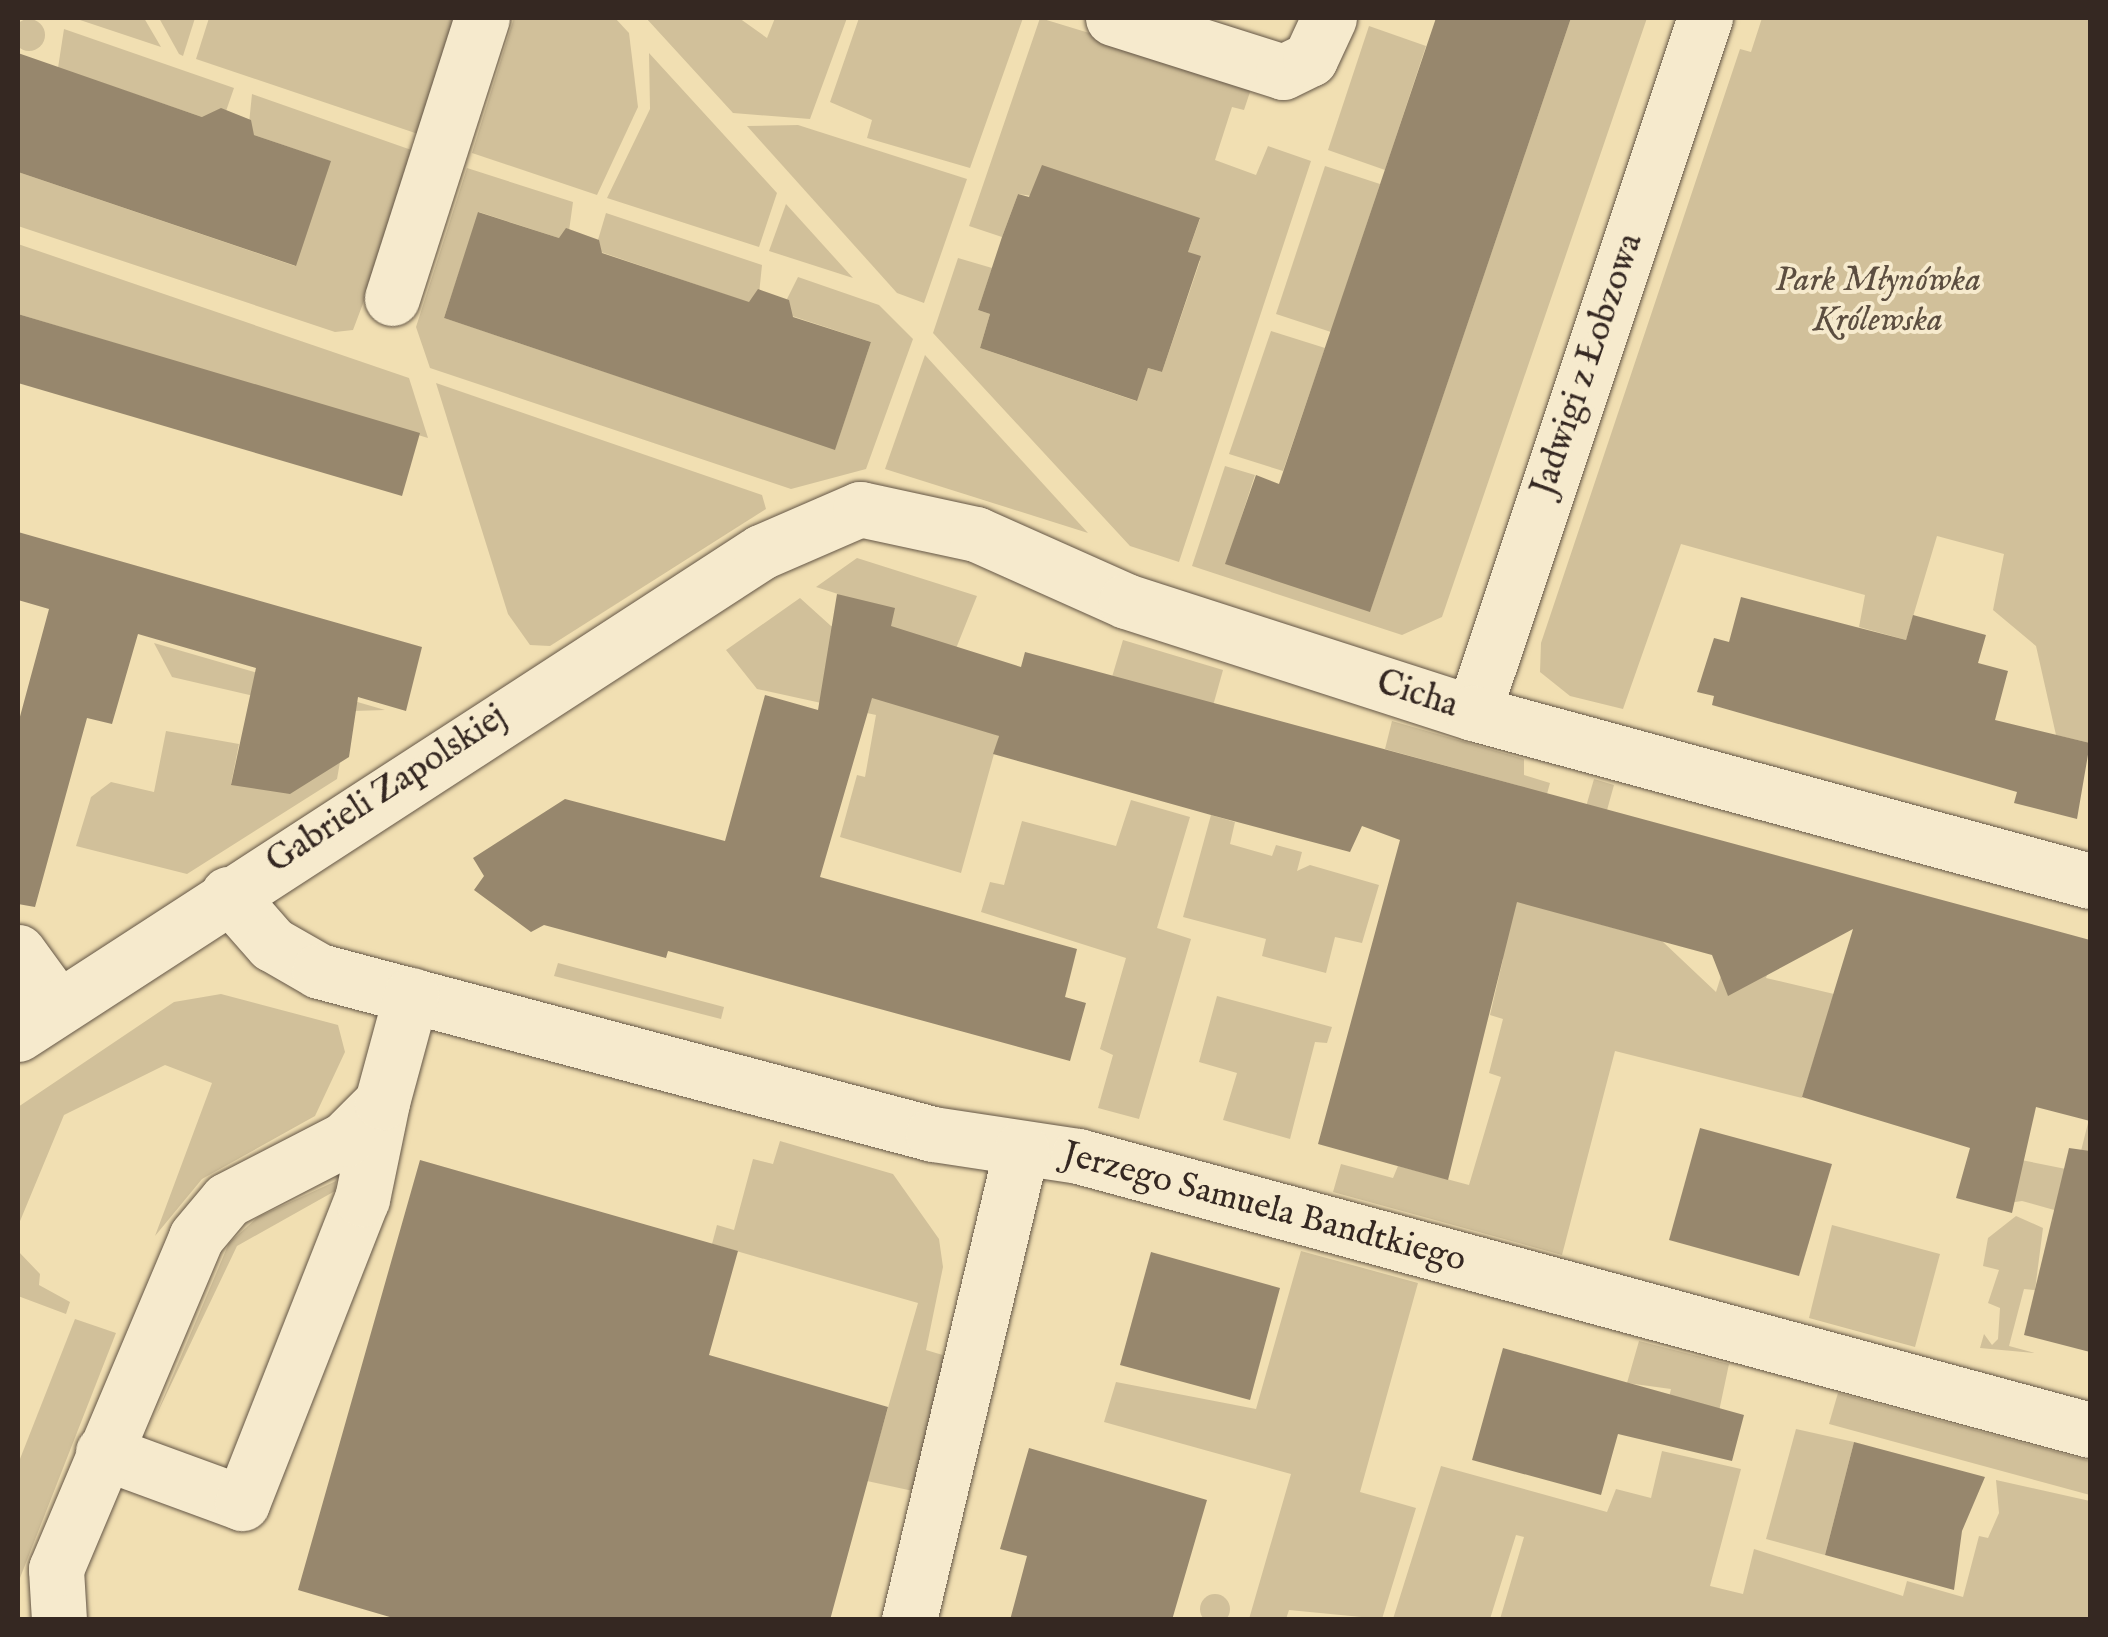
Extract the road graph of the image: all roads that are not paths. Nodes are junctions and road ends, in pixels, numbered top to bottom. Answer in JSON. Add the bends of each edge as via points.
{"nodes":[{"id":1,"x":482,"y":18,"type":"edge"},
{"id":2,"x":1113,"y":18,"type":"edge"},
{"id":3,"x":1330,"y":18,"type":"edge"},
{"id":4,"x":1705,"y":18,"type":"edge"},
{"id":5,"x":392,"y":298,"type":"dead end"},
{"id":6,"x":761,"y":552,"type":"joint"},
{"id":7,"x":1473,"y":713,"type":"junction"},
{"id":8,"x":2090,"y":881,"type":"edge"},
{"id":9,"x":228,"y":894,"type":"junction"},
{"id":10,"x":18,"y":952,"type":"edge"},
{"id":11,"x":411,"y":995,"type":"junction"},
{"id":12,"x":38,"y":1020,"type":"edge"},
{"id":13,"x":382,"y":1102,"type":"junction"},
{"id":14,"x":1021,"y":1149,"type":"junction"},
{"id":15,"x":2090,"y":1430,"type":"edge"},
{"id":16,"x":104,"y":1452,"type":"junction"},
{"id":17,"x":60,"y":1620,"type":"edge"},
{"id":18,"x":909,"y":1620,"type":"edge"}],
"edges":[{"from":1,"to":5,"type":"street"},
{"from":2,"to":3,"type":"street","via":[[1271,71],[1304,66]]},
{"from":4,"to":7,"type":"street","name":"Jadwigi z Łobzowa"},
{"from":6,"to":7,"type":"street","name":"Cicha","via":[[844,512],[903,511],[1126,601]]},
{"from":6,"to":9,"type":"street","name":"Gabrieli Zapolskiej"},
{"from":7,"to":8,"type":"street","name":"Cicha"},
{"from":9,"to":11,"type":"street","name":"Jerzego Samuela Bandtkiego","via":[[307,966]]},
{"from":9,"to":12,"type":"street","name":"Gabrieli Zapolskiej"},
{"from":10,"to":12,"type":"street"},
{"from":11,"to":13,"type":"street"},
{"from":11,"to":14,"type":"street","name":"Jerzego Samuela Bandtkiego"},
{"from":13,"to":16,"type":"street","via":[[345,1139],[240,1192],[205,1223]]},
{"from":13,"to":16,"type":"street","via":[[357,1213],[242,1503]]},
{"from":14,"to":15,"type":"street","name":"Jerzego Samuela Bandtkiego","via":[[1078,1156]]},
{"from":14,"to":18,"type":"street"},
{"from":16,"to":17,"type":"street","via":[[56,1569]]}]}
